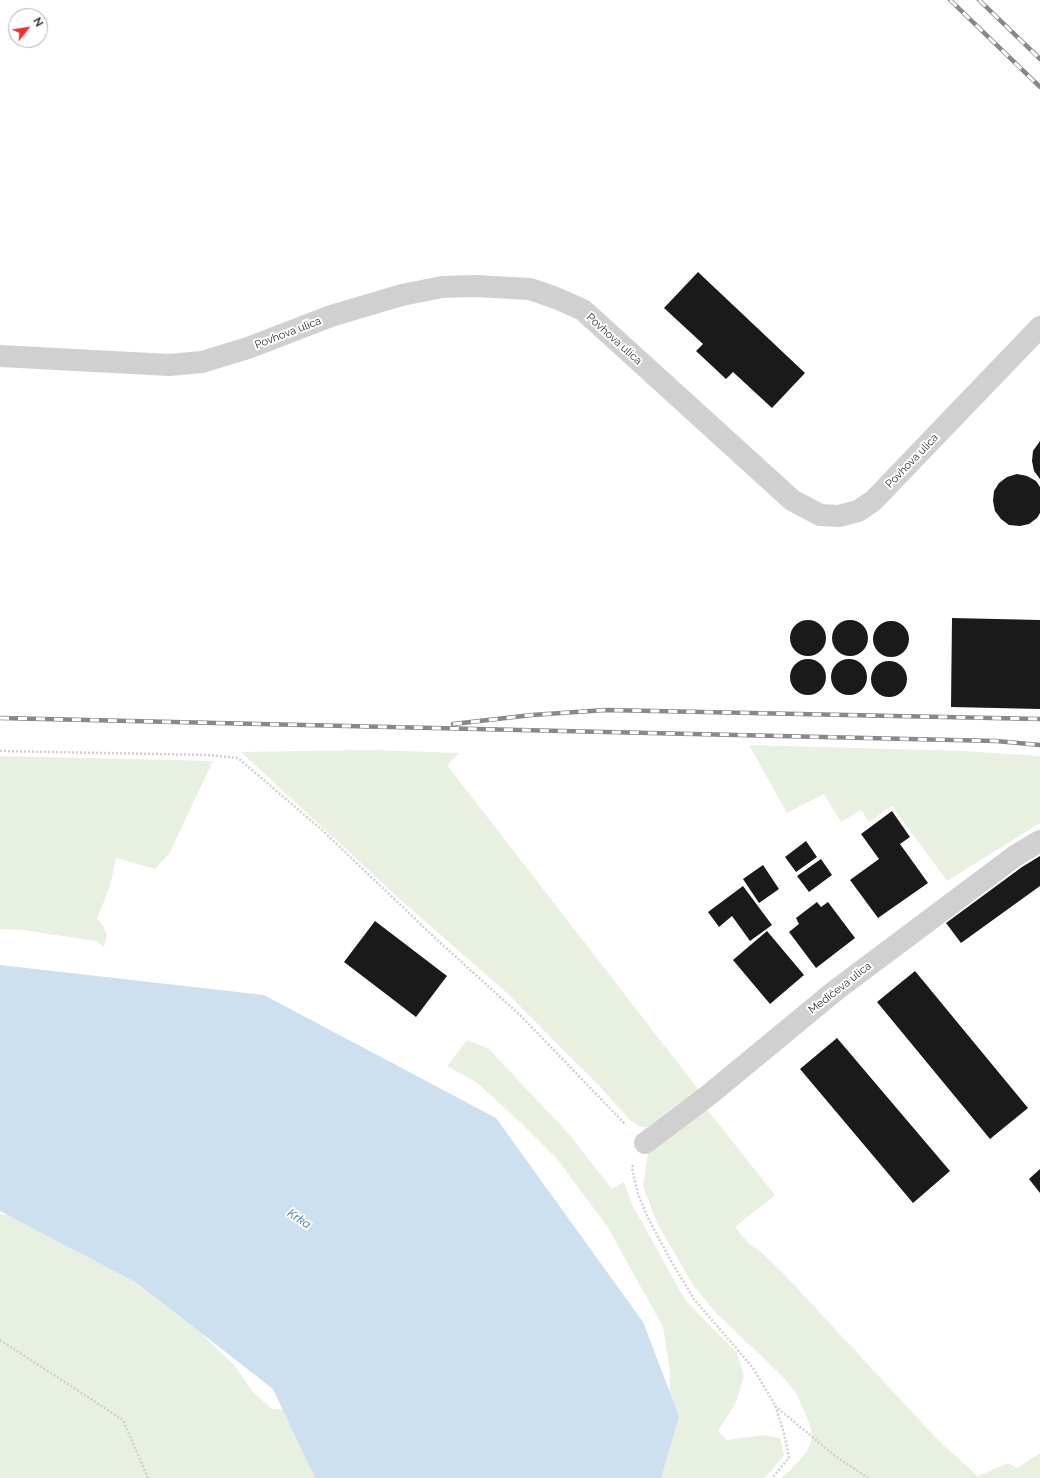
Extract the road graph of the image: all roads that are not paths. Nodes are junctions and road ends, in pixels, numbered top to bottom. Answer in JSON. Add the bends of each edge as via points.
{"nodes":[{"id":1,"x":1040,"y":327,"type":"edge"},
{"id":2,"x":0,"y":356,"type":"edge"},
{"id":3,"x":1040,"y":841,"type":"edge"},
{"id":4,"x":645,"y":1143,"type":"road end"}],
"edges":[{"from":1,"to":2,"type":"street","name":"Povhova ulica","via":[[873,501],[858,511],[839,516],[820,515],[792,500],[583,310],[530,289],[442,287],[402,295],[338,314],[248,348],[202,362],[169,365]]},
{"from":3,"to":4,"type":"street","name":"Medičeva ulica","via":[[1015,856],[836,990],[710,1094]]}]}
